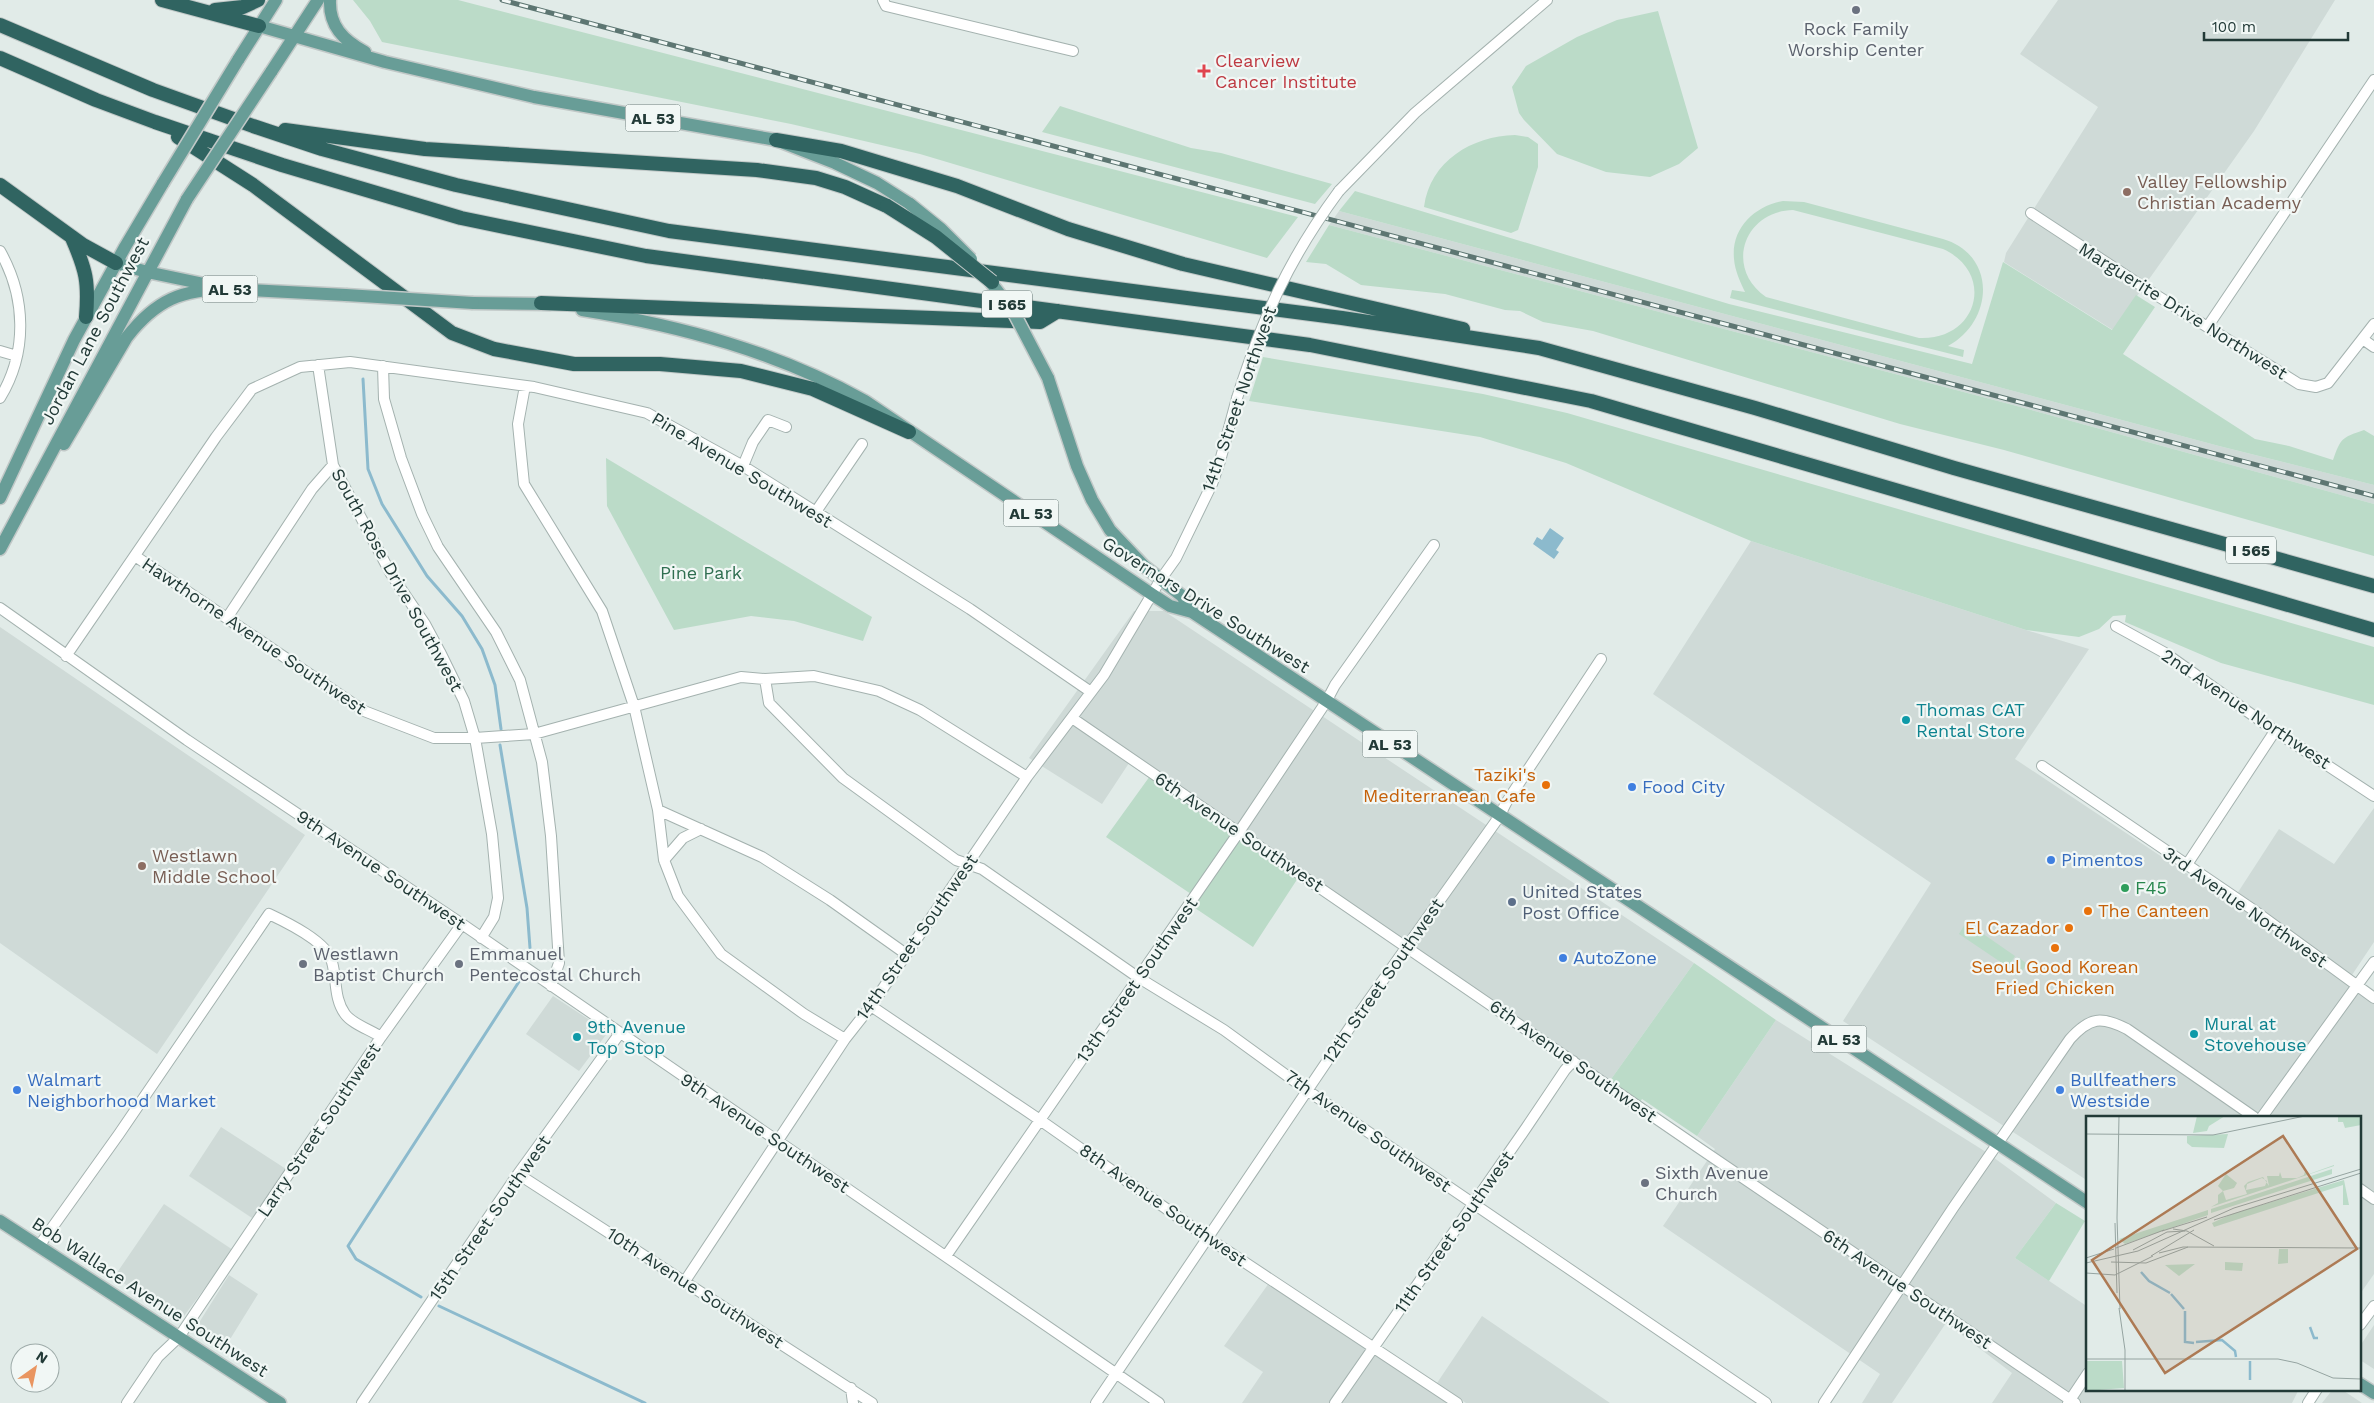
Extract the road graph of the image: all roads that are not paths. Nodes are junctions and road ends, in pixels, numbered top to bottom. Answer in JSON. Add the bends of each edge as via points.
{"nodes":[{"id":1,"x":162,"y":0,"type":"edge"},
{"id":2,"x":258,"y":0,"type":"edge"},
{"id":3,"x":276,"y":0,"type":"edge"},
{"id":4,"x":318,"y":0,"type":"edge"},
{"id":5,"x":330,"y":0,"type":"edge"},
{"id":6,"x":883,"y":0,"type":"edge"},
{"id":7,"x":1547,"y":0,"type":"edge"},
{"id":8,"x":200,"y":10,"type":"junction"},
{"id":9,"x":0,"y":25,"type":"edge"},
{"id":10,"x":259,"y":26,"type":"junction"},
{"id":11,"x":295,"y":36,"type":"junction"},
{"id":12,"x":1073,"y":52,"type":"dead end"},
{"id":13,"x":0,"y":58,"type":"edge"},
{"id":14,"x":385,"y":62,"type":"junction"},
{"id":15,"x":2374,"y":80,"type":"edge"},
{"id":16,"x":154,"y":122,"type":"junction"},
{"id":17,"x":253,"y":126,"type":"junction"},
{"id":18,"x":776,"y":140,"type":"junction"},
{"id":19,"x":0,"y":185,"type":"edge"},
{"id":20,"x":2031,"y":213,"type":"dead end"},
{"id":21,"x":72,"y":237,"type":"junction"},
{"id":22,"x":0,"y":251,"type":"edge"},
{"id":23,"x":116,"y":263,"type":"junction"},
{"id":24,"x":147,"y":272,"type":"junction"},
{"id":25,"x":992,"y":282,"type":"junction"},
{"id":26,"x":228,"y":288,"type":"junction"},
{"id":27,"x":541,"y":303,"type":"junction"},
{"id":28,"x":1058,"y":311,"type":"junction"},
{"id":29,"x":86,"y":317,"type":"junction"},
{"id":30,"x":2374,"y":324,"type":"edge"},
{"id":31,"x":2208,"y":326,"type":"junction"},
{"id":32,"x":2364,"y":340,"type":"junction"},
{"id":33,"x":2374,"y":347,"type":"edge"},
{"id":34,"x":1538,"y":348,"type":"junction"},
{"id":35,"x":0,"y":351,"type":"edge"},
{"id":36,"x":17,"y":356,"type":"junction"},
{"id":37,"x":318,"y":365,"type":"junction"},
{"id":38,"x":383,"y":366,"type":"junction"},
{"id":39,"x":525,"y":386,"type":"junction"},
{"id":40,"x":0,"y":398,"type":"edge"},
{"id":41,"x":786,"y":427,"type":"dead end"},
{"id":42,"x":909,"y":432,"type":"junction"},
{"id":43,"x":862,"y":444,"type":"dead end"},
{"id":44,"x":333,"y":465,"type":"junction"},
{"id":45,"x":742,"y":466,"type":"junction"},
{"id":46,"x":0,"y":498,"type":"edge"},
{"id":47,"x":815,"y":512,"type":"junction"},
{"id":48,"x":14,"y":522,"type":"junction"},
{"id":49,"x":1434,"y":545,"type":"dead end"},
{"id":50,"x":0,"y":549,"type":"edge"},
{"id":51,"x":135,"y":556,"type":"junction"},
{"id":52,"x":1161,"y":579,"type":"junction"},
{"id":53,"x":2374,"y":586,"type":"edge"},
{"id":54,"x":1153,"y":596,"type":"junction"},
{"id":55,"x":0,"y":608,"type":"edge"},
{"id":56,"x":1192,"y":612,"type":"junction"},
{"id":57,"x":227,"y":618,"type":"junction"},
{"id":58,"x":2116,"y":626,"type":"dead end"},
{"id":59,"x":2374,"y":630,"type":"edge"},
{"id":60,"x":66,"y":656,"type":"junction"},
{"id":61,"x":1601,"y":659,"type":"dead end"},
{"id":62,"x":765,"y":679,"type":"junction"},
{"id":63,"x":1091,"y":692,"type":"junction"},
{"id":64,"x":1326,"y":702,"type":"junction"},
{"id":65,"x":634,"y":706,"type":"junction"},
{"id":66,"x":1072,"y":718,"type":"junction"},
{"id":67,"x":2275,"y":731,"type":"junction"},
{"id":68,"x":534,"y":734,"type":"junction"},
{"id":69,"x":475,"y":738,"type":"junction"},
{"id":70,"x":2042,"y":766,"type":"dead end"},
{"id":71,"x":1027,"y":776,"type":"junction"},
{"id":72,"x":2374,"y":796,"type":"edge"},
{"id":73,"x":658,"y":810,"type":"junction"},
{"id":74,"x":1499,"y":817,"type":"junction"},
{"id":75,"x":701,"y":830,"type":"junction"},
{"id":76,"x":1240,"y":832,"type":"junction"},
{"id":77,"x":664,"y":860,"type":"junction"},
{"id":78,"x":968,"y":864,"type":"junction"},
{"id":79,"x":2186,"y":866,"type":"junction"},
{"id":80,"x":462,"y":924,"type":"junction"},
{"id":81,"x":481,"y":938,"type":"junction"},
{"id":82,"x":1406,"y":947,"type":"junction"},
{"id":83,"x":906,"y":954,"type":"junction"},
{"id":84,"x":2374,"y":962,"type":"edge"},
{"id":85,"x":1139,"y":978,"type":"junction"},
{"id":86,"x":551,"y":986,"type":"junction"},
{"id":87,"x":2357,"y":986,"type":"junction"},
{"id":88,"x":2374,"y":998,"type":"edge"},
{"id":89,"x":871,"y":1006,"type":"junction"},
{"id":90,"x":620,"y":1033,"type":"junction"},
{"id":91,"x":381,"y":1036,"type":"junction"},
{"id":92,"x":846,"y":1040,"type":"junction"},
{"id":93,"x":1574,"y":1062,"type":"junction"},
{"id":94,"x":1308,"y":1091,"type":"junction"},
{"id":95,"x":2253,"y":1116,"type":"edge"},
{"id":96,"x":2263,"y":1116,"type":"edge"},
{"id":97,"x":1040,"y":1120,"type":"junction"},
{"id":98,"x":778,"y":1142,"type":"junction"},
{"id":99,"x":1999,"y":1144,"type":"junction"},
{"id":100,"x":518,"y":1174,"type":"junction"},
{"id":101,"x":2362,"y":1190,"type":"edge"},
{"id":102,"x":2374,"y":1198,"type":"edge"},
{"id":103,"x":2086,"y":1201,"type":"edge"},
{"id":104,"x":1474,"y":1204,"type":"junction"},
{"id":105,"x":0,"y":1221,"type":"edge"},
{"id":106,"x":1208,"y":1238,"type":"junction"},
{"id":107,"x":39,"y":1246,"type":"junction"},
{"id":108,"x":946,"y":1256,"type":"junction"},
{"id":109,"x":685,"y":1281,"type":"junction"},
{"id":110,"x":1902,"y":1286,"type":"junction"},
{"id":111,"x":2374,"y":1306,"type":"edge"},
{"id":112,"x":2362,"y":1322,"type":"edge"},
{"id":113,"x":179,"y":1337,"type":"junction"},
{"id":114,"x":1374,"y":1348,"type":"junction"},
{"id":115,"x":1116,"y":1373,"type":"junction"},
{"id":116,"x":2086,"y":1376,"type":"edge"},
{"id":117,"x":2362,"y":1385,"type":"edge"},
{"id":118,"x":851,"y":1388,"type":"junction"},
{"id":119,"x":2316,"y":1390,"type":"edge"},
{"id":120,"x":2374,"y":1393,"type":"edge"},
{"id":121,"x":2071,"y":1402,"type":"edge"},
{"id":122,"x":127,"y":1403,"type":"edge"},
{"id":123,"x":280,"y":1403,"type":"edge"},
{"id":124,"x":362,"y":1403,"type":"edge"},
{"id":125,"x":853,"y":1403,"type":"edge"},
{"id":126,"x":872,"y":1403,"type":"edge"},
{"id":127,"x":1096,"y":1403,"type":"edge"},
{"id":128,"x":1159,"y":1403,"type":"edge"},
{"id":129,"x":1335,"y":1403,"type":"edge"},
{"id":130,"x":1457,"y":1403,"type":"edge"},
{"id":131,"x":1766,"y":1403,"type":"edge"},
{"id":132,"x":1824,"y":1403,"type":"edge"},
{"id":133,"x":2308,"y":1403,"type":"edge"}],
"edges":[{"from":1,"to":8,"type":"highway"},
{"from":2,"to":8,"type":"highway","via":[[243,7]]},
{"from":3,"to":10,"type":"main road","name":"Jordan Lane Southwest"},
{"from":4,"to":11,"type":"main road","name":"Jordan Lane Southwest"},
{"from":5,"to":14,"type":"main road","number":"AL 53","via":[[330,12],[341,36]]},
{"from":6,"to":12,"type":"street","via":[[886,6]]},
{"from":7,"to":52,"type":"street","name":"14th Street Northwest","bridge":true,"via":[[1415,113],[1339,191],[1312,228],[1281,281],[1254,343],[1205,501],[1176,558]]},
{"from":8,"to":10,"type":"highway"},
{"from":9,"to":17,"type":"highway","number":"I 565","via":[[153,90]]},
{"from":10,"to":11,"type":"main road","number":"AL 53"},
{"from":10,"to":23,"type":"main road","name":"Jordan Lane Southwest","bridge":true},
{"from":11,"to":14,"type":"main road","number":"AL 53"},
{"from":11,"to":24,"type":"main road","name":"Jordan Lane Southwest","bridge":true,"via":[[187,199]]},
{"from":13,"to":16,"type":"highway","number":"I 565"},
{"from":14,"to":18,"type":"main road","number":"AL 53","via":[[534,97]]},
{"from":15,"to":31,"type":"street"},
{"from":16,"to":28,"type":"highway","number":"I 565","via":[[282,165],[461,218],[646,256]]},
{"from":16,"to":42,"type":"highway","via":[[253,185],[452,333],[494,349],[574,364],[660,364],[741,371],[814,389]]},
{"from":17,"to":25,"type":"highway","bridge":true,"via":[[425,149],[757,170],[816,178],[886,206],[936,237]]},
{"from":17,"to":34,"type":"highway","number":"I 565","via":[[322,149],[456,185],[669,231],[1342,318]]},
{"from":18,"to":25,"type":"main road","number":"AL 53","bridge":true,"via":[[835,162],[878,183],[910,204],[941,229]]},
{"from":18,"to":34,"type":"highway","via":[[841,151],[957,186],[1068,229],[1183,264],[1415,316]]},
{"from":19,"to":21,"type":"highway"},
{"from":20,"to":31,"type":"street","name":"Marguerite Drive Northwest"},
{"from":21,"to":23,"type":"highway"},
{"from":21,"to":29,"type":"highway","via":[[85,266],[88,291]]},
{"from":22,"to":36,"type":"street","via":[[19,300],[21,329]]},
{"from":23,"to":24,"type":"main road","number":"AL 53"},
{"from":23,"to":29,"type":"main road","name":"Jordan Lane Southwest"},
{"from":24,"to":26,"type":"main road","number":"AL 53"},
{"from":24,"to":48,"type":"main road","name":"Jordan Lane Southwest"},
{"from":25,"to":52,"type":"main road","number":"AL 53","bridge":true,"via":[[1014,313],[1048,378],[1077,466],[1092,500],[1110,530]]},
{"from":26,"to":27,"type":"main road","number":"AL 53","bridge":true,"via":[[473,303]]},
{"from":26,"to":48,"type":"main road","via":[[201,289],[164,302],[139,323],[127,337]]},
{"from":27,"to":28,"type":"highway","via":[[1030,322],[1040,322]]},
{"from":27,"to":42,"type":"main road","number":"AL 53","via":[[690,331],[755,350],[829,381]]},
{"from":28,"to":59,"type":"highway","number":"I 565","via":[[1310,345],[1592,401]]},
{"from":29,"to":46,"type":"main road","name":"Jordan Lane Southwest"},
{"from":30,"to":32,"type":"street","name":"Marguerite Drive Northwest"},
{"from":31,"to":32,"type":"street","name":"Marguerite Drive Northwest","via":[[2272,369],[2299,384],[2316,387],[2328,383]]},
{"from":32,"to":33,"type":"street"},
{"from":34,"to":53,"type":"highway","number":"I 565"},
{"from":35,"to":36,"type":"street"},
{"from":36,"to":40,"type":"street"},
{"from":37,"to":38,"type":"street","name":"Pine Avenue Southwest","via":[[350,362]]},
{"from":37,"to":44,"type":"street","name":"South Rose Drive Southwest"},
{"from":37,"to":51,"type":"street","name":"Pine Avenue Southwest","via":[[300,367],[252,389]]},
{"from":38,"to":39,"type":"street","name":"Pine Avenue Southwest"},
{"from":38,"to":68,"type":"street","via":[[384,399],[422,514],[438,547],[496,632],[520,680]]},
{"from":39,"to":45,"type":"street","name":"Pine Avenue Southwest","via":[[647,413]]},
{"from":39,"to":65,"type":"street","via":[[518,424],[524,484],[602,611]]},
{"from":41,"to":45,"type":"street","via":[[768,420],[752,442]]},
{"from":42,"to":54,"type":"main road","name":"Governors Drive Southwest","number":"AL 53"},
{"from":43,"to":47,"type":"street"},
{"from":44,"to":57,"type":"street","via":[[312,489]]},
{"from":44,"to":69,"type":"street","name":"South Rose Drive Southwest","via":[[391,574],[440,652],[464,701]]},
{"from":45,"to":47,"type":"street","name":"Pine Avenue Southwest"},
{"from":47,"to":63,"type":"street","name":"Pine Avenue Southwest","via":[[970,609]]},
{"from":48,"to":50,"type":"main road","name":"Jordan Lane Southwest"},
{"from":49,"to":64,"type":"street","name":"13th Street Southwest","via":[[1334,684]]},
{"from":51,"to":57,"type":"street","name":"Hawthorne Avenue Southwest"},
{"from":51,"to":60,"type":"street","name":"Pine Avenue Southwest"},
{"from":52,"to":54,"type":"street","name":"14th Street Northwest"},
{"from":52,"to":56,"type":"main road","number":"AL 53","via":[[1182,596]]},
{"from":54,"to":56,"type":"main road","name":"Governors Drive Southwest","number":"AL 53","via":[[1170,606]]},
{"from":54,"to":63,"type":"street","name":"14th Street Southwest"},
{"from":55,"to":60,"type":"street","name":"9th Avenue Southwest"},
{"from":56,"to":64,"type":"main road","name":"Governors Drive Southwest","number":"AL 53"},
{"from":57,"to":69,"type":"street","name":"Hawthorne Avenue Southwest","via":[[364,711],[434,738]]},
{"from":58,"to":67,"type":"street","name":"2nd Avenue Northwest","via":[[2166,652]]},
{"from":60,"to":80,"type":"street","name":"9th Avenue Southwest"},
{"from":61,"to":74,"type":"street","name":"12th Street Southwest"},
{"from":62,"to":65,"type":"street","name":"Hawthorne Avenue Southwest","via":[[741,677]]},
{"from":62,"to":71,"type":"street","name":"Hawthorne Avenue Southwest","via":[[814,676],[879,691],[920,710]]},
{"from":62,"to":78,"type":"street","name":"7th Avenue Southwest","via":[[768,703],[843,778],[956,860]]},
{"from":63,"to":66,"type":"street","name":"14th Street Southwest"},
{"from":64,"to":74,"type":"main road","name":"Governors Drive Southwest","number":"AL 53"},
{"from":64,"to":76,"type":"street","name":"13th Street Southwest"},
{"from":65,"to":68,"type":"street","name":"Hawthorne Avenue Southwest"},
{"from":65,"to":73,"type":"street"},
{"from":66,"to":71,"type":"street","name":"14th Street Southwest"},
{"from":66,"to":76,"type":"street","name":"6th Avenue Southwest"},
{"from":67,"to":72,"type":"street","name":"2nd Avenue Northwest"},
{"from":67,"to":79,"type":"street"},
{"from":68,"to":69,"type":"street","name":"Hawthorne Avenue Southwest"},
{"from":68,"to":86,"type":"street","via":[[542,762],[551,836],[559,963]]},
{"from":69,"to":81,"type":"street","name":"South Rose Drive Southwest","via":[[492,834],[498,898],[494,916]]},
{"from":70,"to":79,"type":"street","name":"3rd Avenue Northwest"},
{"from":71,"to":78,"type":"street","name":"14th Street Southwest"},
{"from":73,"to":75,"type":"street"},
{"from":73,"to":77,"type":"street"},
{"from":74,"to":82,"type":"street","name":"12th Street Southwest"},
{"from":74,"to":99,"type":"main road","name":"Governors Drive Southwest","number":"AL 53"},
{"from":75,"to":77,"type":"street","via":[[683,838]]},
{"from":75,"to":83,"type":"street","via":[[762,857]]},
{"from":76,"to":82,"type":"street","name":"6th Avenue Southwest"},
{"from":76,"to":85,"type":"street","name":"13th Street Southwest"},
{"from":77,"to":92,"type":"street","via":[[678,896],[721,954]]},
{"from":78,"to":83,"type":"street","name":"14th Street Southwest"},
{"from":78,"to":85,"type":"street","name":"7th Avenue Southwest","via":[[982,869]]},
{"from":79,"to":87,"type":"street","name":"3rd Avenue Northwest","via":[[2255,911]]},
{"from":80,"to":81,"type":"street","name":"9th Avenue Southwest"},
{"from":80,"to":91,"type":"street","name":"Larry Street Southwest"},
{"from":81,"to":86,"type":"street","name":"9th Avenue Southwest"},
{"from":82,"to":93,"type":"street","name":"6th Avenue Southwest"},
{"from":82,"to":94,"type":"street","name":"12th Street Southwest"},
{"from":83,"to":89,"type":"street","name":"14th Street Southwest"},
{"from":84,"to":87,"type":"street"},
{"from":85,"to":94,"type":"street","name":"7th Avenue Southwest","via":[[1224,1030]]},
{"from":85,"to":97,"type":"street","name":"13th Street Southwest"},
{"from":86,"to":90,"type":"street","name":"9th Avenue Southwest"},
{"from":87,"to":88,"type":"street","name":"3rd Avenue Northwest"},
{"from":87,"to":96,"type":"street"},
{"from":89,"to":92,"type":"street","name":"14th Street Southwest"},
{"from":89,"to":97,"type":"street","name":"8th Avenue Southwest"},
{"from":90,"to":98,"type":"street","name":"9th Avenue Southwest"},
{"from":90,"to":100,"type":"street","name":"15th Street Southwest"},
{"from":91,"to":107,"type":"street","via":[[346,1016],[338,1002],[332,960],[323,947],[286,921],[269,914]]},
{"from":91,"to":113,"type":"street","name":"Larry Street Southwest"},
{"from":92,"to":98,"type":"street","name":"14th Street Southwest"},
{"from":93,"to":104,"type":"street","name":"11th Street Southwest","via":[[1565,1070]]},
{"from":93,"to":110,"type":"street","name":"6th Avenue Southwest"},
{"from":94,"to":104,"type":"street","name":"7th Avenue Southwest"},
{"from":94,"to":106,"type":"street","name":"12th Street Southwest"},
{"from":95,"to":99,"type":"street","via":[[2127,1029],[2111,1020],[2094,1020],[2070,1039]]},
{"from":97,"to":106,"type":"street","name":"8th Avenue Southwest"},
{"from":97,"to":108,"type":"street","name":"13th Street Southwest"},
{"from":98,"to":108,"type":"street","name":"9th Avenue Southwest"},
{"from":98,"to":109,"type":"street","name":"14th Street Southwest"},
{"from":99,"to":103,"type":"main road","name":"Governors Drive Southwest","number":"AL 53"},
{"from":99,"to":110,"type":"street"},
{"from":100,"to":109,"type":"street","name":"10th Avenue Southwest"},
{"from":100,"to":124,"type":"street","name":"15th Street Southwest"},
{"from":101,"to":102,"type":"street"},
{"from":104,"to":114,"type":"street","name":"11th Street Southwest"},
{"from":104,"to":131,"type":"street","name":"7th Avenue Southwest"},
{"from":105,"to":107,"type":"main road","name":"Bob Wallace Avenue Southwest"},
{"from":106,"to":114,"type":"street","name":"8th Avenue Southwest"},
{"from":106,"to":115,"type":"street","name":"12th Street Southwest"},
{"from":107,"to":113,"type":"main road","name":"Bob Wallace Avenue Southwest"},
{"from":108,"to":115,"type":"street","name":"9th Avenue Southwest"},
{"from":109,"to":118,"type":"street","name":"10th Avenue Southwest"},
{"from":110,"to":121,"type":"street","name":"6th Avenue Southwest"},
{"from":110,"to":132,"type":"street"},
{"from":111,"to":112,"type":"street"},
{"from":113,"to":122,"type":"street","name":"Larry Street Southwest","via":[[158,1358]]},
{"from":113,"to":123,"type":"main road","name":"Bob Wallace Avenue Southwest"},
{"from":114,"to":129,"type":"street","name":"11th Street Southwest"},
{"from":114,"to":130,"type":"street","name":"8th Avenue Southwest"},
{"from":115,"to":127,"type":"street","name":"12th Street Southwest"},
{"from":115,"to":128,"type":"street","name":"9th Avenue Southwest"},
{"from":116,"to":121,"type":"street"},
{"from":117,"to":120,"type":"main road"},
{"from":118,"to":125,"type":"street"},
{"from":118,"to":126,"type":"street","name":"10th Avenue Southwest"},
{"from":119,"to":133,"type":"street"}]}
